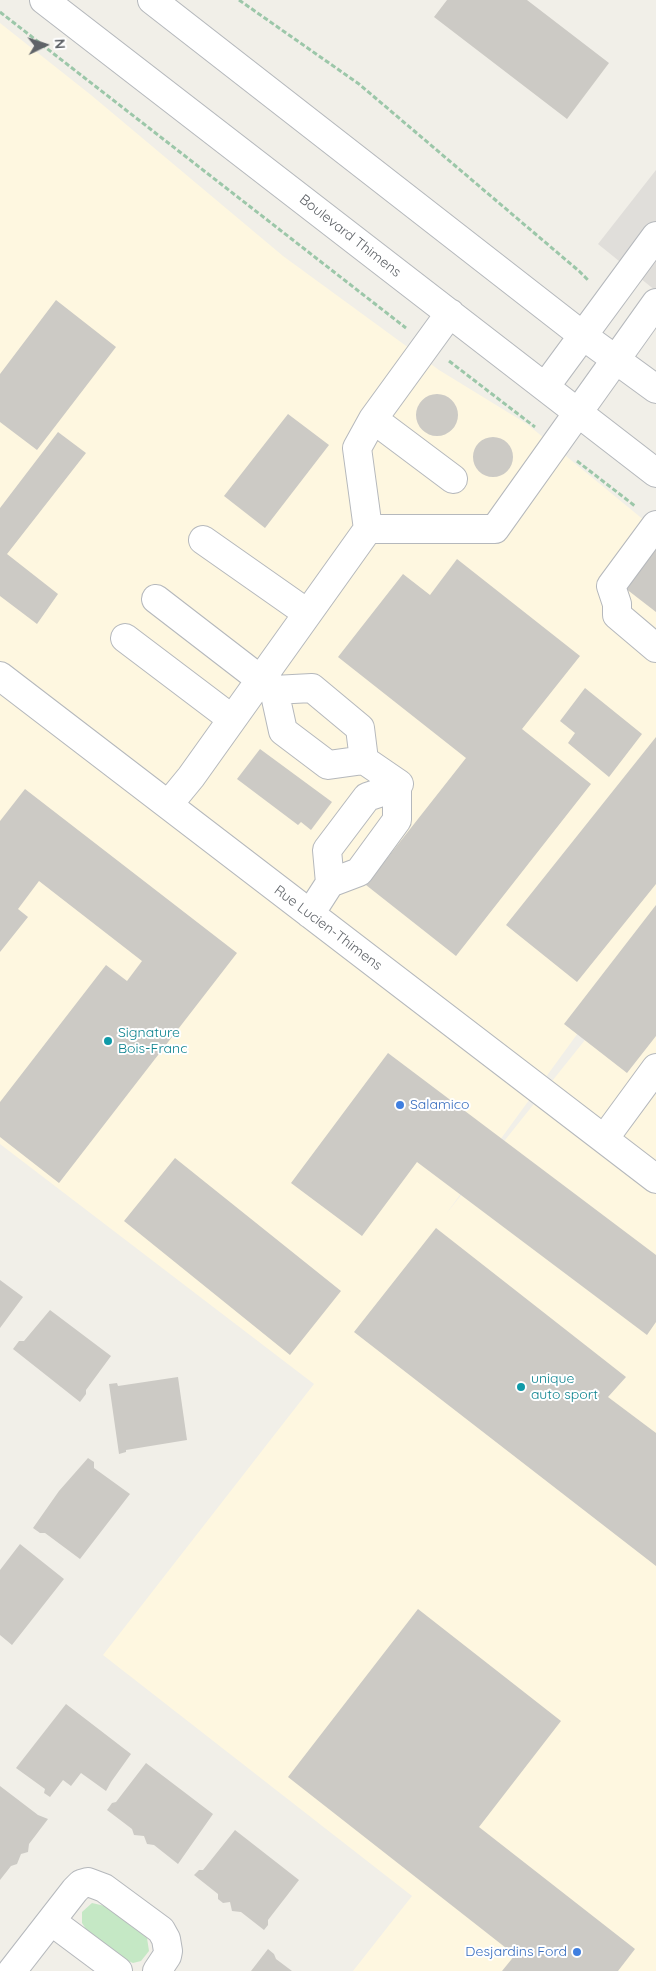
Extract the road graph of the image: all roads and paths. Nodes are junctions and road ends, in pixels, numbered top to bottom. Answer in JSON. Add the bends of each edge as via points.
{"nodes":[{"id":1,"x":44,"y":0,"type":"edge"},
{"id":2,"x":152,"y":0,"type":"edge"},
{"id":3,"x":239,"y":0,"type":"edge"},
{"id":4,"x":0,"y":12,"type":"edge"},
{"id":5,"x":656,"y":236,"type":"edge"},
{"id":6,"x":579,"y":271,"type":"dead end"},
{"id":7,"x":656,"y":303,"type":"edge"},
{"id":8,"x":450,"y":313,"type":"junction"},
{"id":9,"x":403,"y":326,"type":"dead end"},
{"id":10,"x":582,"y":335,"type":"junction"},
{"id":11,"x":445,"y":358,"type":"dead end"},
{"id":12,"x":616,"y":360,"type":"junction"},
{"id":13,"x":544,"y":387,"type":"junction"},
{"id":14,"x":656,"y":389,"type":"edge"},
{"id":15,"x":580,"y":413,"type":"junction"},
{"id":16,"x":374,"y":419,"type":"junction"},
{"id":17,"x":534,"y":426,"type":"dead end"},
{"id":18,"x":573,"y":457,"type":"dead end"},
{"id":19,"x":656,"y":473,"type":"edge"},
{"id":20,"x":453,"y":479,"type":"dead end"},
{"id":21,"x":636,"y":507,"type":"dead end"},
{"id":22,"x":656,"y":525,"type":"edge"},
{"id":23,"x":368,"y":528,"type":"junction"},
{"id":24,"x":203,"y":540,"type":"dead end"},
{"id":25,"x":156,"y":600,"type":"dead end"},
{"id":26,"x":307,"y":614,"type":"junction"},
{"id":27,"x":125,"y":638,"type":"dead end"},
{"id":28,"x":656,"y":648,"type":"edge"},
{"id":29,"x":0,"y":676,"type":"edge"},
{"id":30,"x":268,"y":684,"type":"junction"},
{"id":31,"x":232,"y":719,"type":"junction"},
{"id":32,"x":364,"y":760,"type":"junction"},
{"id":33,"x":397,"y":787,"type":"junction"},
{"id":34,"x":168,"y":805,"type":"junction"},
{"id":35,"x":330,"y":884,"type":"junction"},
{"id":36,"x":310,"y":914,"type":"junction"},
{"id":37,"x":656,"y":1068,"type":"edge"},
{"id":38,"x":604,"y":1139,"type":"junction"},
{"id":39,"x":656,"y":1179,"type":"edge"},
{"id":40,"x":50,"y":1921,"type":"junction"},
{"id":41,"x":12,"y":1971,"type":"edge"},
{"id":42,"x":118,"y":1971,"type":"edge"},
{"id":43,"x":156,"y":1971,"type":"edge"}],
"edges":[{"from":1,"to":8,"type":"street","name":"Boulevard Thimens"},
{"from":2,"to":10,"type":"street"},
{"from":3,"to":6,"type":"path","via":[[358,84]]},
{"from":4,"to":9,"type":"path"},
{"from":5,"to":10,"type":"street"},
{"from":7,"to":12,"type":"street"},
{"from":8,"to":13,"type":"street","name":"Boulevard Thimens"},
{"from":8,"to":16,"type":"street"},
{"from":10,"to":12,"type":"street"},
{"from":10,"to":13,"type":"street"},
{"from":11,"to":17,"type":"path"},
{"from":12,"to":14,"type":"street"},
{"from":12,"to":15,"type":"street"},
{"from":13,"to":15,"type":"street","name":"Boulevard Thimens"},
{"from":15,"to":19,"type":"street","name":"Boulevard Thimens"},
{"from":15,"to":23,"type":"street","via":[[495,529]]},
{"from":16,"to":20,"type":"street"},
{"from":16,"to":23,"type":"street","via":[[357,448]]},
{"from":18,"to":21,"type":"path"},
{"from":22,"to":28,"type":"street","via":[[611,586],[617,615]]},
{"from":23,"to":26,"type":"street"},
{"from":24,"to":26,"type":"street"},
{"from":25,"to":30,"type":"street"},
{"from":26,"to":30,"type":"street"},
{"from":27,"to":31,"type":"street"},
{"from":29,"to":34,"type":"street","name":"Rue Lucien-Thimens"},
{"from":30,"to":31,"type":"street"},
{"from":30,"to":32,"type":"street","via":[[312,688],[360,728]]},
{"from":30,"to":32,"type":"street","via":[[283,731],[328,766]]},
{"from":31,"to":34,"type":"street"},
{"from":32,"to":33,"type":"street","via":[[399,784]]},
{"from":33,"to":35,"type":"street","via":[[397,820],[359,872]]},
{"from":33,"to":35,"type":"street","via":[[367,797],[327,850]]},
{"from":34,"to":36,"type":"street","name":"Rue Lucien-Thimens"},
{"from":35,"to":36,"type":"street"},
{"from":36,"to":38,"type":"street","name":"Rue Lucien-Thimens"},
{"from":37,"to":38,"type":"street"},
{"from":38,"to":39,"type":"street","name":"Rue Lucien-Thimens"},
{"from":40,"to":41,"type":"street"},
{"from":40,"to":42,"type":"street"},
{"from":40,"to":43,"type":"street","via":[[81,1884],[95,1883],[161,1930],[168,1950]]}]}
